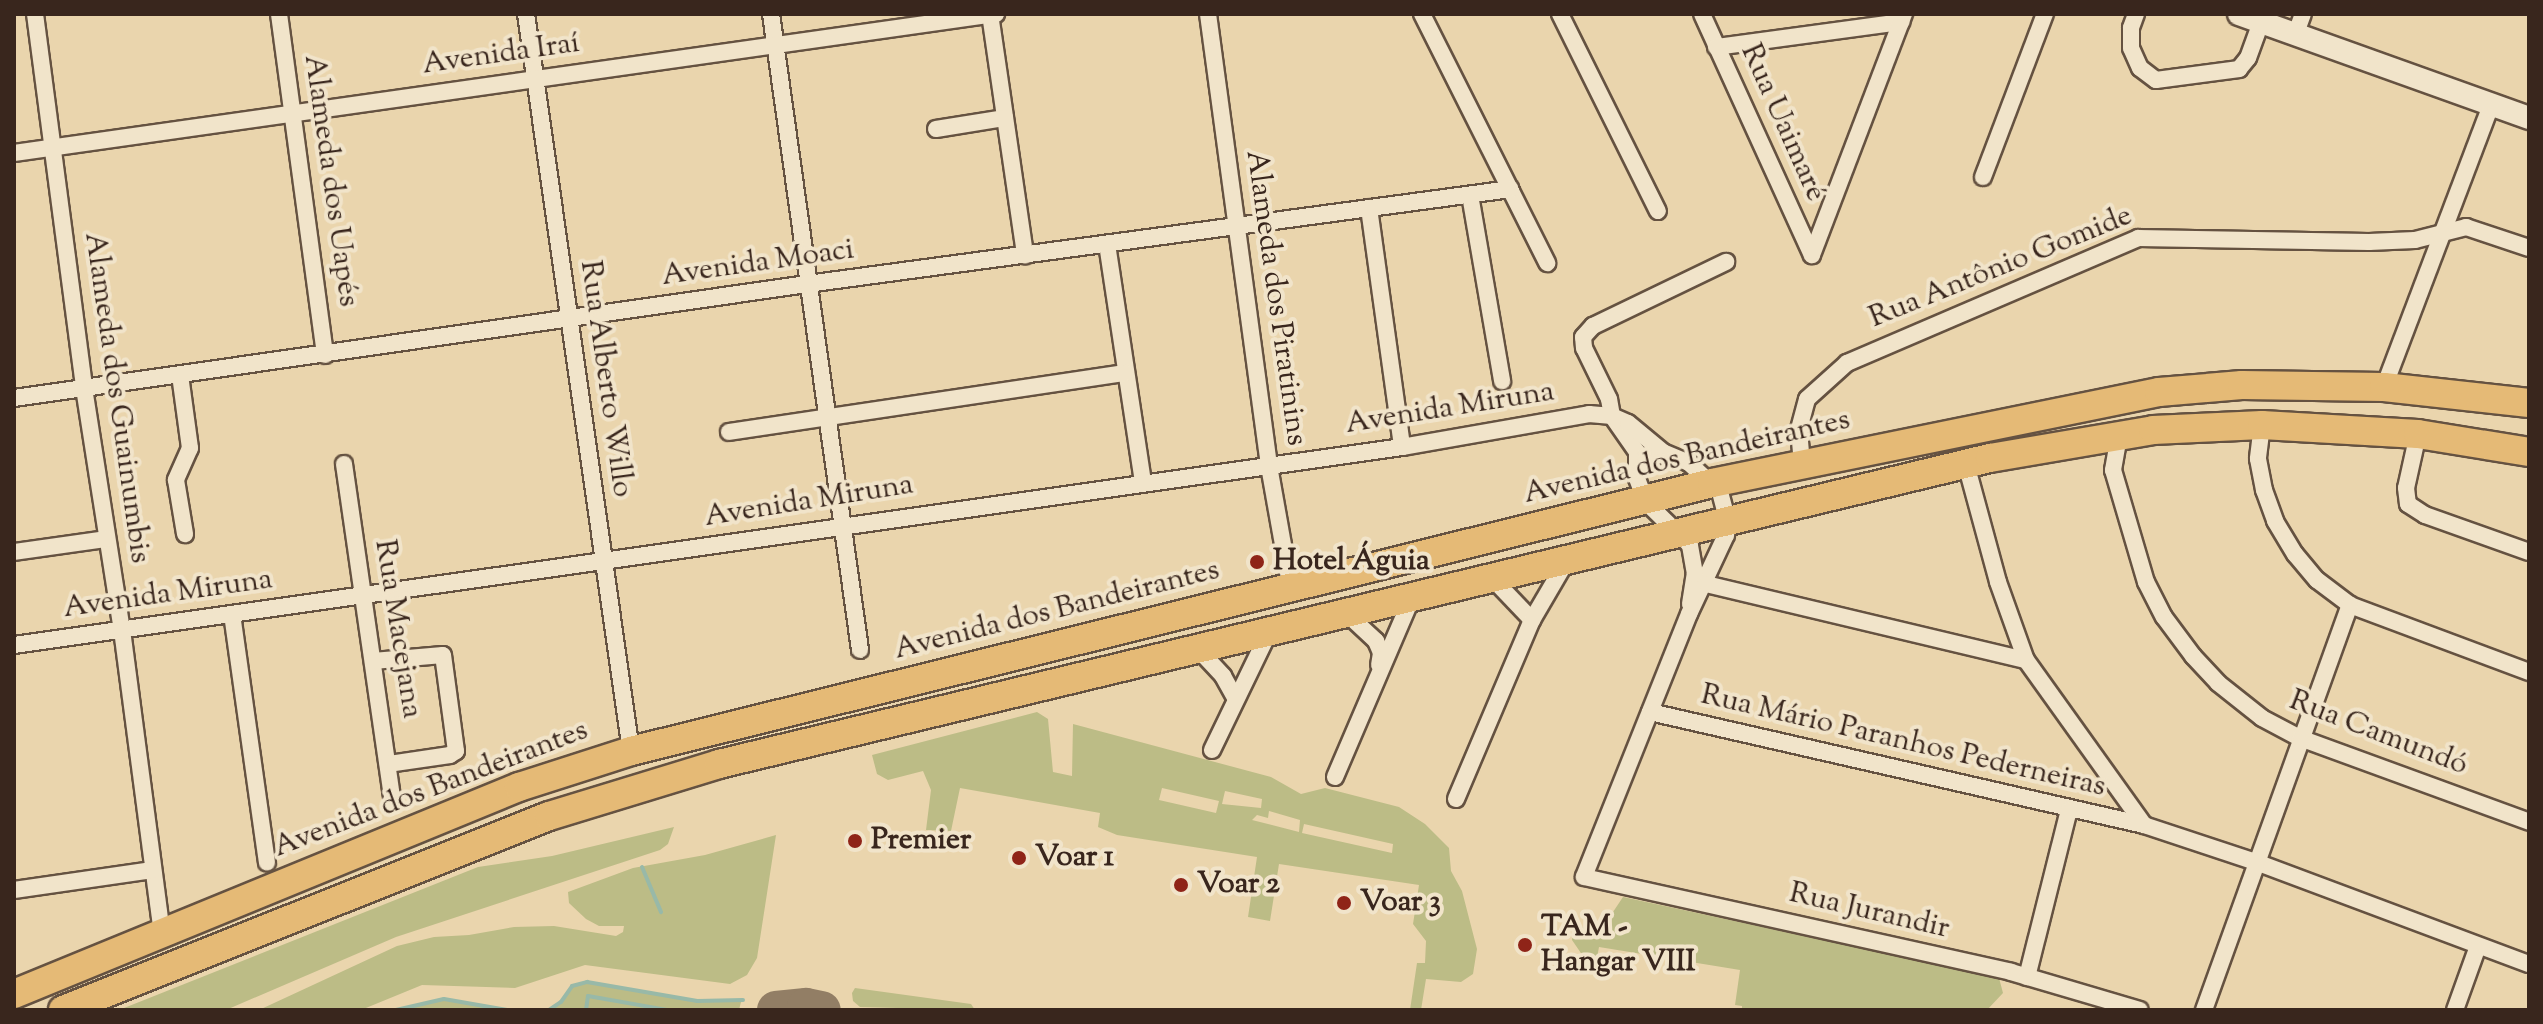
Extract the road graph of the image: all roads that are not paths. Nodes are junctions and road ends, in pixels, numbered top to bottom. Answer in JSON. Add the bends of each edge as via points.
{"nodes":[{"id":1,"x":35,"y":14,"type":"edge"},
{"id":2,"x":279,"y":14,"type":"edge"},
{"id":3,"x":526,"y":14,"type":"edge"},
{"id":4,"x":771,"y":14,"type":"edge"},
{"id":5,"x":992,"y":14,"type":"edge"},
{"id":6,"x":1208,"y":14,"type":"edge"},
{"id":7,"x":1422,"y":14,"type":"edge"},
{"id":8,"x":1560,"y":14,"type":"edge"},
{"id":9,"x":1702,"y":14,"type":"edge"},
{"id":10,"x":2045,"y":14,"type":"edge"},
{"id":11,"x":2136,"y":14,"type":"edge"},
{"id":12,"x":2239,"y":14,"type":"edge"},
{"id":13,"x":1903,"y":18,"type":"edge"},
{"id":14,"x":2261,"y":22,"type":"junction"},
{"id":15,"x":2300,"y":24,"type":"edge"},
{"id":16,"x":775,"y":46,"type":"junction"},
{"id":17,"x":1716,"y":47,"type":"junction"},
{"id":18,"x":535,"y":79,"type":"junction"},
{"id":19,"x":2491,"y":105,"type":"junction"},
{"id":20,"x":2527,"y":112,"type":"edge"},
{"id":21,"x":293,"y":114,"type":"junction"},
{"id":22,"x":1005,"y":118,"type":"junction"},
{"id":23,"x":936,"y":129,"type":"dead end"},
{"id":24,"x":53,"y":148,"type":"junction"},
{"id":25,"x":14,"y":153,"type":"edge"},
{"id":26,"x":1983,"y":177,"type":"dead end"},
{"id":27,"x":1511,"y":189,"type":"junction"},
{"id":28,"x":1470,"y":195,"type":"junction"},
{"id":29,"x":1369,"y":208,"type":"junction"},
{"id":30,"x":1658,"y":211,"type":"dead end"},
{"id":31,"x":1237,"y":225,"type":"junction"},
{"id":32,"x":2442,"y":232,"type":"junction"},
{"id":33,"x":1107,"y":244,"type":"junction"},
{"id":34,"x":2529,"y":248,"type":"edge"},
{"id":35,"x":1025,"y":255,"type":"junction"},
{"id":36,"x":1726,"y":262,"type":"dead end"},
{"id":37,"x":1547,"y":263,"type":"dead end"},
{"id":38,"x":807,"y":284,"type":"junction"},
{"id":39,"x":568,"y":319,"type":"junction"},
{"id":40,"x":325,"y":355,"type":"junction"},
{"id":41,"x":1126,"y":373,"type":"junction"},
{"id":42,"x":180,"y":375,"type":"junction"},
{"id":43,"x":1502,"y":381,"type":"dead end"},
{"id":44,"x":2384,"y":387,"type":"junction"},
{"id":45,"x":84,"y":388,"type":"junction"},
{"id":46,"x":14,"y":398,"type":"edge"},
{"id":47,"x":2529,"y":403,"type":"edge"},
{"id":48,"x":1612,"y":416,"type":"junction"},
{"id":49,"x":829,"y":418,"type":"junction"},
{"id":50,"x":2262,"y":425,"type":"junction"},
{"id":51,"x":729,"y":432,"type":"dead end"},
{"id":52,"x":2418,"y":434,"type":"junction"},
{"id":53,"x":2119,"y":436,"type":"junction"},
{"id":54,"x":2091,"y":441,"type":"junction"},
{"id":55,"x":1402,"y":447,"type":"junction"},
{"id":56,"x":1663,"y":452,"type":"junction"},
{"id":57,"x":2529,"y":452,"type":"edge"},
{"id":58,"x":344,"y":464,"type":"dead end"},
{"id":59,"x":1802,"y":464,"type":"junction"},
{"id":60,"x":1966,"y":464,"type":"junction"},
{"id":61,"x":1638,"y":465,"type":"junction"},
{"id":62,"x":1269,"y":466,"type":"junction"},
{"id":63,"x":2113,"y":470,"type":"junction"},
{"id":64,"x":1143,"y":482,"type":"junction"},
{"id":65,"x":1712,"y":483,"type":"junction"},
{"id":66,"x":1646,"y":502,"type":"junction"},
{"id":67,"x":1727,"y":518,"type":"junction"},
{"id":68,"x":841,"y":525,"type":"junction"},
{"id":69,"x":1676,"y":530,"type":"junction"},
{"id":70,"x":185,"y":534,"type":"dead end"},
{"id":71,"x":106,"y":539,"type":"junction"},
{"id":72,"x":14,"y":552,"type":"edge"},
{"id":73,"x":2529,"y":552,"type":"edge"},
{"id":74,"x":1568,"y":559,"type":"junction"},
{"id":75,"x":602,"y":562,"type":"junction"},
{"id":76,"x":1492,"y":578,"type":"junction"},
{"id":77,"x":1706,"y":584,"type":"junction"},
{"id":78,"x":1291,"y":589,"type":"junction"},
{"id":79,"x":363,"y":595,"type":"junction"},
{"id":80,"x":1412,"y":597,"type":"junction"},
{"id":81,"x":2350,"y":605,"type":"junction"},
{"id":82,"x":1346,"y":613,"type":"junction"},
{"id":83,"x":232,"y":614,"type":"junction"},
{"id":84,"x":1689,"y":614,"type":"junction"},
{"id":85,"x":1532,"y":620,"type":"junction"},
{"id":86,"x":122,"y":630,"type":"junction"},
{"id":87,"x":1269,"y":632,"type":"junction"},
{"id":88,"x":14,"y":645,"type":"edge"},
{"id":89,"x":1198,"y":649,"type":"junction"},
{"id":90,"x":860,"y":650,"type":"dead end"},
{"id":91,"x":2026,"y":660,"type":"junction"},
{"id":92,"x":373,"y":661,"type":"junction"},
{"id":93,"x":2529,"y":672,"type":"edge"},
{"id":94,"x":1378,"y":675,"type":"junction"},
{"id":95,"x":1235,"y":698,"type":"junction"},
{"id":96,"x":1650,"y":712,"type":"junction"},
{"id":97,"x":2300,"y":738,"type":"junction"},
{"id":98,"x":1212,"y":750,"type":"dead end"},
{"id":99,"x":631,"y":751,"type":"junction"},
{"id":100,"x":388,"y":764,"type":"junction"},
{"id":101,"x":1335,"y":777,"type":"dead end"},
{"id":102,"x":1456,"y":799,"type":"dead end"},
{"id":103,"x":393,"y":802,"type":"dead end"},
{"id":104,"x":2069,"y":810,"type":"junction"},
{"id":105,"x":2529,"y":822,"type":"edge"},
{"id":106,"x":2144,"y":825,"type":"junction"},
{"id":107,"x":2256,"y":862,"type":"junction"},
{"id":108,"x":267,"y":863,"type":"dead end"},
{"id":109,"x":153,"y":870,"type":"junction"},
{"id":110,"x":14,"y":890,"type":"edge"},
{"id":111,"x":162,"y":932,"type":"junction"},
{"id":112,"x":2478,"y":946,"type":"junction"},
{"id":113,"x":2529,"y":964,"type":"edge"},
{"id":114,"x":2027,"y":977,"type":"junction"},
{"id":115,"x":14,"y":994,"type":"edge"},
{"id":116,"x":63,"y":1010,"type":"edge"},
{"id":117,"x":2140,"y":1010,"type":"edge"},
{"id":118,"x":2204,"y":1010,"type":"edge"},
{"id":119,"x":2455,"y":1010,"type":"edge"}],
"edges":[{"from":1,"to":24,"type":"street","name":"Alameda dos Guainumbis"},
{"from":2,"to":21,"type":"street","name":"Alameda dos Uapés"},
{"from":3,"to":18,"type":"street","name":"Rua Alberto Willo"},
{"from":4,"to":16,"type":"street"},
{"from":5,"to":16,"type":"street","name":"Avenida Iraí"},
{"from":5,"to":22,"type":"street"},
{"from":6,"to":31,"type":"street","name":"Alameda dos Piratinins"},
{"from":7,"to":27,"type":"street"},
{"from":8,"to":30,"type":"street"},
{"from":9,"to":17,"type":"street","name":"Rua Uaimaré"},
{"from":10,"to":26,"type":"street"},
{"from":11,"to":14,"type":"street","via":[[2131,48],[2140,68],[2156,80],[2239,69]]},
{"from":12,"to":14,"type":"street"},
{"from":13,"to":17,"type":"street"},
{"from":13,"to":17,"type":"street","name":"Rua Uaimaré","via":[[1812,255]]},
{"from":14,"to":15,"type":"street"},
{"from":15,"to":19,"type":"street"},
{"from":16,"to":18,"type":"street","name":"Avenida Iraí"},
{"from":16,"to":38,"type":"street"},
{"from":18,"to":21,"type":"street","name":"Avenida Iraí"},
{"from":18,"to":39,"type":"street","name":"Rua Alberto Willo"},
{"from":19,"to":20,"type":"street"},
{"from":19,"to":32,"type":"street"},
{"from":21,"to":24,"type":"street","name":"Avenida Iraí"},
{"from":21,"to":40,"type":"street","name":"Alameda dos Uapés"},
{"from":22,"to":23,"type":"street"},
{"from":22,"to":35,"type":"street"},
{"from":24,"to":25,"type":"street","name":"Avenida Iraí"},
{"from":24,"to":45,"type":"street","name":"Alameda dos Guainumbis"},
{"from":27,"to":28,"type":"street","name":"Avenida Moaci"},
{"from":27,"to":37,"type":"street"},
{"from":28,"to":29,"type":"street","name":"Avenida Moaci"},
{"from":28,"to":43,"type":"street"},
{"from":29,"to":31,"type":"street","name":"Avenida Moaci"},
{"from":29,"to":55,"type":"street"},
{"from":31,"to":33,"type":"street","name":"Avenida Moaci"},
{"from":31,"to":62,"type":"street","name":"Alameda dos Piratinins"},
{"from":32,"to":34,"type":"street","name":"Rua Antônio Gomide","via":[[2466,227]]},
{"from":32,"to":44,"type":"street"},
{"from":32,"to":59,"type":"street","name":"Rua Antônio Gomide","via":[[2415,240],[2369,242],[2151,236],[2115,246],[1847,363],[1807,399],[1799,429]]},
{"from":33,"to":35,"type":"street","name":"Avenida Moaci"},
{"from":33,"to":41,"type":"street"},
{"from":35,"to":38,"type":"street","name":"Avenida Moaci"},
{"from":36,"to":48,"type":"street","via":[[1587,332],[1584,348],[1603,383]]},
{"from":38,"to":39,"type":"street","name":"Avenida Moaci"},
{"from":38,"to":49,"type":"street"},
{"from":39,"to":40,"type":"street","name":"Avenida Moaci"},
{"from":39,"to":75,"type":"street","name":"Rua Alberto Willo"},
{"from":40,"to":42,"type":"street","name":"Avenida Moaci"},
{"from":41,"to":49,"type":"street"},
{"from":41,"to":64,"type":"street"},
{"from":42,"to":45,"type":"street","name":"Avenida Moaci"},
{"from":42,"to":70,"type":"street","via":[[190,448],[177,477]]},
{"from":44,"to":47,"type":"highway","name":"Avenida dos Bandeirantes"},
{"from":44,"to":59,"type":"highway","name":"Avenida dos Bandeirantes","via":[[2242,385],[2159,392]]},
{"from":45,"to":46,"type":"street","name":"Avenida Moaci"},
{"from":45,"to":71,"type":"street","name":"Alameda dos Guainumbis"},
{"from":48,"to":55,"type":"street","name":"Avenida Miruna","via":[[1589,414]]},
{"from":48,"to":56,"type":"street"},
{"from":48,"to":61,"type":"street","via":[[1633,444]]},
{"from":49,"to":51,"type":"street"},
{"from":49,"to":68,"type":"street"},
{"from":50,"to":52,"type":"highway"},
{"from":50,"to":53,"type":"highway"},
{"from":50,"to":81,"type":"street","via":[[2258,459],[2275,521],[2317,580]]},
{"from":52,"to":57,"type":"highway"},
{"from":52,"to":73,"type":"street","via":[[2406,488],[2408,504]]},
{"from":53,"to":54,"type":"highway"},
{"from":53,"to":63,"type":"street","name":"Rua Camundó"},
{"from":54,"to":60,"type":"highway"},
{"from":54,"to":63,"type":"street","name":"Rua Camundó"},
{"from":55,"to":62,"type":"street","name":"Avenida Miruna"},
{"from":56,"to":61,"type":"street"},
{"from":56,"to":65,"type":"street","via":[[1689,463]]},
{"from":58,"to":79,"type":"street","name":"Rua Macejana"},
{"from":59,"to":65,"type":"highway","name":"Avenida dos Bandeirantes"},
{"from":60,"to":67,"type":"highway"},
{"from":60,"to":91,"type":"street","via":[[2008,616]]},
{"from":61,"to":66,"type":"street"},
{"from":62,"to":64,"type":"street","name":"Avenida Miruna"},
{"from":62,"to":78,"type":"street","name":"Alameda dos Piratinins"},
{"from":63,"to":97,"type":"street","name":"Rua Camundó","via":[[2146,582],[2164,617],[2218,683],[2262,718]]},
{"from":64,"to":68,"type":"street","name":"Avenida Miruna"},
{"from":65,"to":66,"type":"highway","name":"Avenida dos Bandeirantes"},
{"from":65,"to":67,"type":"street"},
{"from":66,"to":69,"type":"street"},
{"from":66,"to":78,"type":"highway","name":"Avenida dos Bandeirantes"},
{"from":67,"to":69,"type":"highway"},
{"from":67,"to":77,"type":"street","via":[[1726,535]]},
{"from":68,"to":75,"type":"street","name":"Avenida Miruna"},
{"from":68,"to":90,"type":"street"},
{"from":69,"to":74,"type":"highway"},
{"from":69,"to":84,"type":"street","via":[[1694,558]]},
{"from":71,"to":72,"type":"street"},
{"from":71,"to":86,"type":"street","name":"Alameda dos Guainumbis"},
{"from":74,"to":76,"type":"highway"},
{"from":74,"to":85,"type":"street"},
{"from":75,"to":79,"type":"street","name":"Avenida Miruna"},
{"from":75,"to":99,"type":"street","name":"Rua Alberto Willo"},
{"from":76,"to":80,"type":"highway"},
{"from":76,"to":85,"type":"street"},
{"from":77,"to":84,"type":"street"},
{"from":77,"to":91,"type":"street"},
{"from":78,"to":99,"type":"highway","name":"Avenida dos Bandeirantes"},
{"from":79,"to":83,"type":"street","name":"Avenida Miruna"},
{"from":79,"to":92,"type":"street","name":"Rua Macejana"},
{"from":80,"to":82,"type":"highway"},
{"from":80,"to":94,"type":"street"},
{"from":81,"to":93,"type":"street"},
{"from":81,"to":97,"type":"street"},
{"from":82,"to":87,"type":"highway"},
{"from":82,"to":94,"type":"street","via":[[1376,641],[1381,653]]},
{"from":83,"to":86,"type":"street","name":"Avenida Miruna"},
{"from":83,"to":108,"type":"street"},
{"from":84,"to":96,"type":"street"},
{"from":85,"to":102,"type":"street"},
{"from":86,"to":88,"type":"street","name":"Avenida Miruna"},
{"from":86,"to":109,"type":"street","name":"Alameda dos Guainumbis"},
{"from":87,"to":89,"type":"highway"},
{"from":87,"to":95,"type":"street"},
{"from":89,"to":95,"type":"street"},
{"from":89,"to":116,"type":"highway","via":[[719,764],[594,800]]},
{"from":91,"to":106,"type":"street"},
{"from":92,"to":100,"type":"street","name":"Rua Macejana"},
{"from":92,"to":100,"type":"street","via":[[443,655],[456,751]]},
{"from":94,"to":101,"type":"street"},
{"from":95,"to":98,"type":"street"},
{"from":96,"to":104,"type":"street","name":"Rua Mário Paranhos Pederneiras"},
{"from":96,"to":114,"type":"street","name":"Rua Jurandir","via":[[1584,877]]},
{"from":97,"to":105,"type":"street","name":"Rua Camundó"},
{"from":97,"to":107,"type":"street"},
{"from":99,"to":111,"type":"highway","name":"Avenida dos Bandeirantes","via":[[519,787]]},
{"from":100,"to":103,"type":"street","name":"Rua Macejana"},
{"from":104,"to":106,"type":"street","name":"Rua Mário Paranhos Pederneiras"},
{"from":104,"to":114,"type":"street"},
{"from":106,"to":107,"type":"street","name":"Rua Mário Paranhos Pederneiras"},
{"from":107,"to":112,"type":"street","name":"Rua Mário Paranhos Pederneiras"},
{"from":107,"to":118,"type":"street"},
{"from":109,"to":110,"type":"street"},
{"from":109,"to":111,"type":"street","name":"Alameda dos Guainumbis"},
{"from":111,"to":115,"type":"highway","name":"Avenida dos Bandeirantes"},
{"from":112,"to":113,"type":"street","name":"Rua Mário Paranhos Pederneiras"},
{"from":112,"to":119,"type":"street"},
{"from":114,"to":117,"type":"street","name":"Rua Jurandir"}]}
